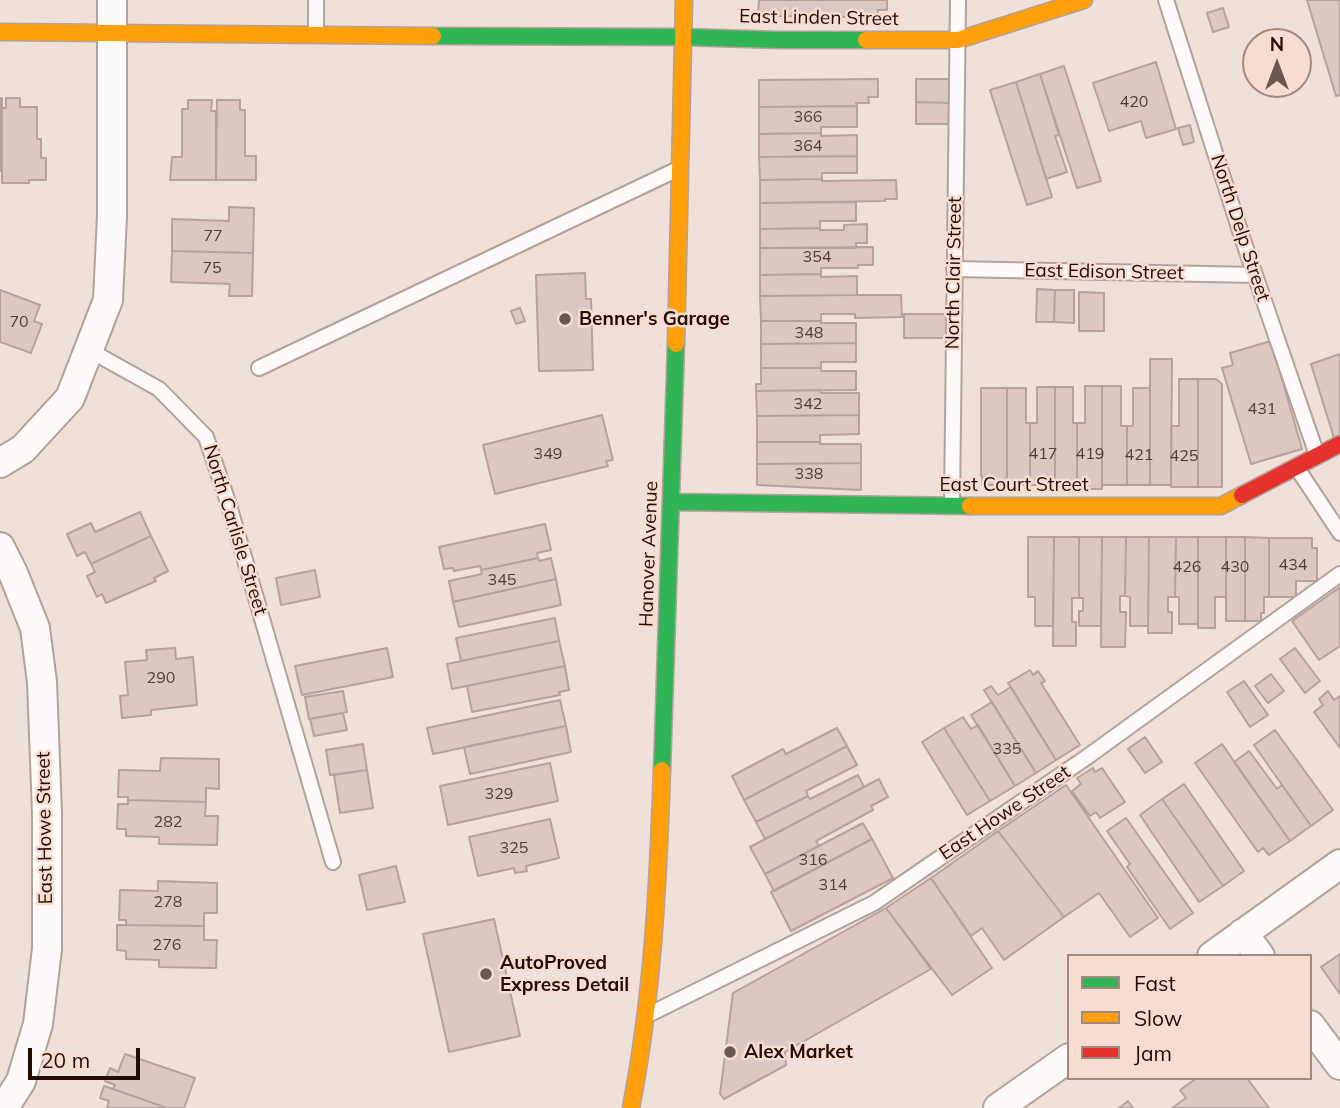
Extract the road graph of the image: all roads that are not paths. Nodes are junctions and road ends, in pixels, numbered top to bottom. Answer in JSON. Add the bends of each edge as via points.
{"nodes":[{"id":1,"x":112,"y":0,"type":"edge"},
{"id":2,"x":316,"y":0,"type":"edge"},
{"id":3,"x":684,"y":0,"type":"edge"},
{"id":4,"x":958,"y":0,"type":"edge"},
{"id":5,"x":1084,"y":0,"type":"edge"},
{"id":6,"x":1166,"y":0,"type":"edge"},
{"id":7,"x":0,"y":32,"type":"edge"},
{"id":8,"x":111,"y":35,"type":"junction"},
{"id":9,"x":316,"y":35,"type":"junction"},
{"id":10,"x":683,"y":37,"type":"junction"},
{"id":11,"x":958,"y":40,"type":"junction"},
{"id":12,"x":680,"y":168,"type":"junction"},
{"id":13,"x":954,"y":269,"type":"junction"},
{"id":14,"x":1255,"y":275,"type":"junction"},
{"id":15,"x":89,"y":350,"type":"junction"},
{"id":16,"x":259,"y":368,"type":"dead end"},
{"id":17,"x":1340,"y":444,"type":"edge"},
{"id":18,"x":1317,"y":456,"type":"junction"},
{"id":19,"x":0,"y":463,"type":"edge"},
{"id":20,"x":1297,"y":468,"type":"junction"},
{"id":21,"x":672,"y":502,"type":"junction"},
{"id":22,"x":952,"y":506,"type":"junction"},
{"id":23,"x":1340,"y":533,"type":"edge"},
{"id":24,"x":0,"y":547,"type":"edge"},
{"id":25,"x":1340,"y":573,"type":"edge"},
{"id":26,"x":333,"y":862,"type":"dead end"},
{"id":27,"x":1340,"y":864,"type":"edge"},
{"id":28,"x":1251,"y":944,"type":"edge"},
{"id":29,"x":1218,"y":954,"type":"edge"},
{"id":30,"x":647,"y":1015,"type":"junction"},
{"id":31,"x":1312,"y":1028,"type":"edge"},
{"id":32,"x":1067,"y":1059,"type":"edge"},
{"id":33,"x":1340,"y":1065,"type":"edge"},
{"id":34,"x":0,"y":1104,"type":"edge"},
{"id":35,"x":4,"y":1108,"type":"edge"},
{"id":36,"x":631,"y":1108,"type":"edge"},
{"id":37,"x":998,"y":1108,"type":"edge"}],
"edges":[{"from":1,"to":8,"type":"street"},
{"from":2,"to":9,"type":"lane"},
{"from":3,"to":10,"type":"street","name":"Hanover Avenue"},
{"from":4,"to":11,"type":"lane","name":"North Clair Street"},
{"from":5,"to":11,"type":"street","name":"East Linden Street"},
{"from":6,"to":14,"type":"lane","name":"North Delp Street"},
{"from":7,"to":8,"type":"street","name":"East Linden Street"},
{"from":8,"to":9,"type":"street","name":"East Linden Street"},
{"from":8,"to":15,"type":"street","via":[[108,300]]},
{"from":9,"to":10,"type":"street","name":"East Linden Street"},
{"from":10,"to":11,"type":"street","name":"East Linden Street"},
{"from":10,"to":12,"type":"street","name":"Hanover Avenue"},
{"from":11,"to":13,"type":"lane","name":"North Clair Street"},
{"from":12,"to":16,"type":"lane"},
{"from":12,"to":21,"type":"street","name":"Hanover Avenue"},
{"from":13,"to":14,"type":"lane","name":"East Edison Street"},
{"from":13,"to":22,"type":"lane","name":"North Clair Street"},
{"from":14,"to":18,"type":"lane","name":"North Delp Street"},
{"from":15,"to":19,"type":"street","via":[[70,398],[23,449]]},
{"from":15,"to":26,"type":"lane","name":"North Carlisle Street","via":[[159,388],[206,437]]},
{"from":17,"to":18,"type":"street","name":"East Court Street"},
{"from":18,"to":20,"type":"street","name":"East Court Street"},
{"from":20,"to":22,"type":"street","name":"East Court Street","via":[[1221,506]]},
{"from":20,"to":23,"type":"lane"},
{"from":21,"to":22,"type":"street","name":"East Court Street"},
{"from":21,"to":30,"type":"street","name":"Hanover Avenue"},
{"from":24,"to":35,"type":"street","name":"East Howe Street","via":[[35,628],[47,813],[47,949],[38,1024],[20,1082]]},
{"from":25,"to":30,"type":"lane","name":"East Howe Street","via":[[1087,757],[874,903]]},
{"from":27,"to":28,"type":"street"},
{"from":28,"to":29,"type":"street"},
{"from":30,"to":36,"type":"street","name":"Hanover Avenue"},
{"from":31,"to":33,"type":"street"},
{"from":32,"to":37,"type":"street"},
{"from":34,"to":35,"type":"street"}]}
